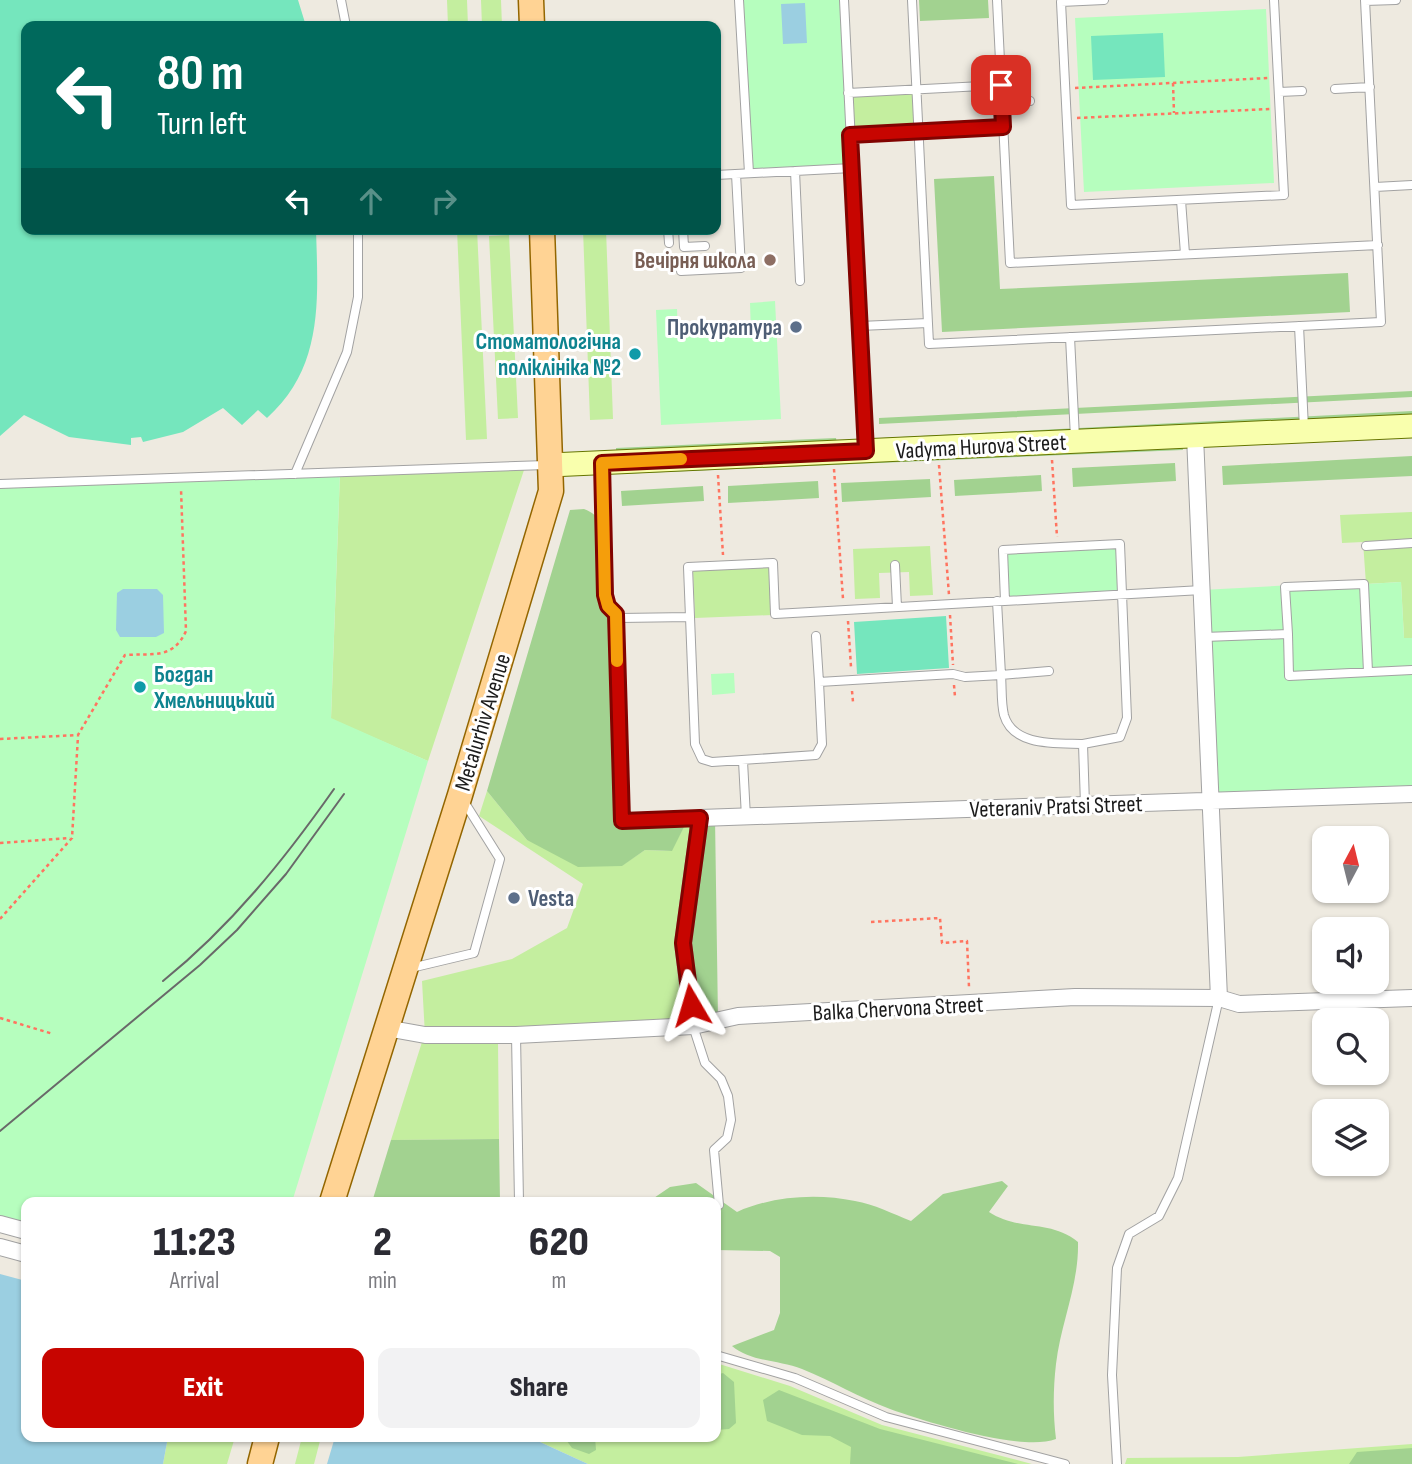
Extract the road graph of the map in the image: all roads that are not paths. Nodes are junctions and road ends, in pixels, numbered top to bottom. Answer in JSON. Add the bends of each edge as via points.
{"nodes":[{"id":1,"x":341,"y":0,"type":"edge"},
{"id":2,"x":531,"y":0,"type":"edge"},
{"id":3,"x":739,"y":0,"type":"edge"},
{"id":4,"x":844,"y":0,"type":"edge"},
{"id":5,"x":912,"y":0,"type":"edge"},
{"id":6,"x":997,"y":0,"type":"edge"},
{"id":7,"x":1104,"y":0,"type":"edge"},
{"id":8,"x":1274,"y":0,"type":"edge"},
{"id":9,"x":1396,"y":0,"type":"edge"},
{"id":10,"x":1365,"y":1,"type":"edge"},
{"id":11,"x":345,"y":21,"type":"edge"},
{"id":12,"x":532,"y":21,"type":"edge"},
{"id":13,"x":1001,"y":85,"type":"junction"},
{"id":14,"x":1370,"y":87,"type":"junction"},
{"id":15,"x":917,"y":89,"type":"junction"},
{"id":16,"x":1335,"y":89,"type":"dead end"},
{"id":17,"x":1302,"y":90,"type":"dead end"},
{"id":18,"x":1279,"y":92,"type":"junction"},
{"id":19,"x":848,"y":93,"type":"junction"},
{"id":20,"x":1066,"y":99,"type":"junction"},
{"id":21,"x":1056,"y":100,"type":"dead end"},
{"id":22,"x":1030,"y":101,"type":"dead end"},
{"id":23,"x":1002,"y":102,"type":"junction"},
{"id":24,"x":1003,"y":127,"type":"junction"},
{"id":25,"x":919,"y":132,"type":"junction"},
{"id":26,"x":850,"y":135,"type":"junction"},
{"id":27,"x":852,"y":168,"type":"junction"},
{"id":28,"x":795,"y":171,"type":"junction"},
{"id":29,"x":749,"y":173,"type":"junction"},
{"id":30,"x":736,"y":174,"type":"junction"},
{"id":31,"x":721,"y":175,"type":"edge"},
{"id":32,"x":1412,"y":185,"type":"edge"},
{"id":33,"x":1375,"y":187,"type":"junction"},
{"id":34,"x":1181,"y":200,"type":"junction"},
{"id":35,"x":358,"y":235,"type":"edge"},
{"id":36,"x":542,"y":235,"type":"edge"},
{"id":37,"x":668,"y":235,"type":"edge"},
{"id":38,"x":683,"y":235,"type":"edge"},
{"id":39,"x":669,"y":243,"type":"dead end"},
{"id":40,"x":1378,"y":245,"type":"junction"},
{"id":41,"x":705,"y":246,"type":"dead end"},
{"id":42,"x":1185,"y":254,"type":"junction"},
{"id":43,"x":681,"y":271,"type":"dead end"},
{"id":44,"x":800,"y":281,"type":"dead end"},
{"id":45,"x":928,"y":323,"type":"junction"},
{"id":46,"x":860,"y":326,"type":"junction"},
{"id":47,"x":1299,"y":326,"type":"junction"},
{"id":48,"x":1070,"y":337,"type":"junction"},
{"id":49,"x":1412,"y":426,"type":"edge"},
{"id":50,"x":1304,"y":431,"type":"junction"},
{"id":51,"x":1195,"y":436,"type":"junction"},
{"id":52,"x":1075,"y":441,"type":"junction"},
{"id":53,"x":866,"y":451,"type":"junction"},
{"id":54,"x":602,"y":463,"type":"junction"},
{"id":55,"x":550,"y":465,"type":"junction"},
{"id":56,"x":295,"y":474,"type":"junction"},
{"id":57,"x":0,"y":484,"type":"edge"},
{"id":58,"x":1412,"y":543,"type":"edge"},
{"id":59,"x":1366,"y":546,"type":"dead end"},
{"id":60,"x":895,"y":565,"type":"dead end"},
{"id":61,"x":1202,"y":590,"type":"junction"},
{"id":62,"x":1122,"y":594,"type":"junction"},
{"id":63,"x":1001,"y":601,"type":"junction"},
{"id":64,"x":897,"y":607,"type":"junction"},
{"id":65,"x":616,"y":614,"type":"junction"},
{"id":66,"x":690,"y":617,"type":"junction"},
{"id":67,"x":1287,"y":634,"type":"junction"},
{"id":68,"x":816,"y":636,"type":"dead end"},
{"id":69,"x":1204,"y":637,"type":"junction"},
{"id":70,"x":1412,"y":670,"type":"edge"},
{"id":71,"x":1049,"y":671,"type":"dead end"},
{"id":72,"x":1368,"y":672,"type":"junction"},
{"id":73,"x":1001,"y":675,"type":"junction"},
{"id":74,"x":819,"y":682,"type":"junction"},
{"id":75,"x":1083,"y":744,"type":"junction"},
{"id":76,"x":743,"y":761,"type":"junction"},
{"id":77,"x":460,"y":794,"type":"junction"},
{"id":78,"x":1412,"y":794,"type":"edge"},
{"id":79,"x":1211,"y":802,"type":"junction"},
{"id":80,"x":1085,"y":804,"type":"junction"},
{"id":81,"x":746,"y":817,"type":"junction"},
{"id":82,"x":700,"y":818,"type":"junction"},
{"id":83,"x":404,"y":970,"type":"junction"},
{"id":84,"x":1219,"y":998,"type":"junction"},
{"id":85,"x":1412,"y":998,"type":"edge"},
{"id":86,"x":693,"y":1026,"type":"junction"},
{"id":87,"x":386,"y":1028,"type":"junction"},
{"id":88,"x":516,"y":1035,"type":"junction"},
{"id":89,"x":334,"y":1197,"type":"edge"},
{"id":90,"x":519,"y":1197,"type":"edge"},
{"id":91,"x":718,"y":1197,"type":"edge"},
{"id":92,"x":0,"y":1224,"type":"edge"},
{"id":93,"x":21,"y":1230,"type":"edge"},
{"id":94,"x":0,"y":1247,"type":"edge"},
{"id":95,"x":21,"y":1253,"type":"edge"},
{"id":96,"x":721,"y":1356,"type":"edge"},
{"id":97,"x":266,"y":1442,"type":"edge"},
{"id":98,"x":260,"y":1464,"type":"edge"},
{"id":99,"x":1065,"y":1464,"type":"edge"},
{"id":100,"x":1116,"y":1464,"type":"edge"}],
"edges":[{"from":1,"to":11,"type":"lane"},
{"from":2,"to":12,"type":"main road"},
{"from":3,"to":29,"type":"lane"},
{"from":4,"to":19,"type":"lane"},
{"from":5,"to":15,"type":"lane"},
{"from":6,"to":13,"type":"lane"},
{"from":7,"to":20,"type":"lane","via":[[1061,2]]},
{"from":8,"to":18,"type":"lane"},
{"from":9,"to":10,"type":"lane"},
{"from":10,"to":14,"type":"lane"},
{"from":13,"to":15,"type":"lane"},
{"from":13,"to":23,"type":"lane"},
{"from":14,"to":16,"type":"lane"},
{"from":14,"to":33,"type":"lane"},
{"from":15,"to":19,"type":"lane"},
{"from":15,"to":25,"type":"lane"},
{"from":17,"to":18,"type":"lane"},
{"from":18,"to":34,"type":"lane","via":[[1284,195]]},
{"from":19,"to":26,"type":"lane"},
{"from":20,"to":21,"type":"lane"},
{"from":20,"to":34,"type":"lane","via":[[1071,205]]},
{"from":22,"to":23,"type":"lane"},
{"from":23,"to":24,"type":"lane"},
{"from":24,"to":25,"type":"lane"},
{"from":24,"to":42,"type":"lane","via":[[1010,263]]},
{"from":25,"to":26,"type":"lane"},
{"from":25,"to":45,"type":"lane"},
{"from":26,"to":27,"type":"lane"},
{"from":27,"to":28,"type":"lane"},
{"from":27,"to":46,"type":"lane"},
{"from":28,"to":29,"type":"lane"},
{"from":28,"to":44,"type":"lane"},
{"from":29,"to":30,"type":"lane"},
{"from":30,"to":31,"type":"lane"},
{"from":30,"to":43,"type":"lane","via":[[741,268]]},
{"from":32,"to":33,"type":"lane"},
{"from":33,"to":40,"type":"lane"},
{"from":34,"to":42,"type":"lane"},
{"from":35,"to":56,"type":"lane","via":[[358,297],[347,352]]},
{"from":36,"to":55,"type":"main road","name":"Metalurhiv Avenue"},
{"from":37,"to":39,"type":"lane"},
{"from":38,"to":41,"type":"lane","via":[[684,247]]},
{"from":40,"to":42,"type":"lane"},
{"from":40,"to":47,"type":"lane","via":[[1381,322]]},
{"from":45,"to":46,"type":"lane"},
{"from":45,"to":48,"type":"lane","via":[[929,344]]},
{"from":46,"to":53,"type":"lane"},
{"from":47,"to":48,"type":"lane"},
{"from":47,"to":50,"type":"lane"},
{"from":48,"to":52,"type":"lane"},
{"from":49,"to":50,"type":"street","name":"Vadyma Hurova Street"},
{"from":50,"to":51,"type":"street","name":"Vadyma Hurova Street"},
{"from":51,"to":52,"type":"street","name":"Vadyma Hurova Street"},
{"from":51,"to":61,"type":"street"},
{"from":52,"to":53,"type":"street","name":"Vadyma Hurova Street"},
{"from":53,"to":54,"type":"street","name":"Vadyma Hurova Street"},
{"from":54,"to":55,"type":"street","name":"Vadyma Hurova Street"},
{"from":54,"to":65,"type":"lane","via":[[605,595]]},
{"from":55,"to":56,"type":"lane"},
{"from":55,"to":77,"type":"main road","name":"Metalurhiv Avenue","via":[[551,491]]},
{"from":56,"to":57,"type":"lane"},
{"from":58,"to":59,"type":"lane"},
{"from":60,"to":64,"type":"lane"},
{"from":61,"to":62,"type":"lane"},
{"from":61,"to":69,"type":"street"},
{"from":62,"to":63,"type":"lane"},
{"from":62,"to":63,"type":"lane","via":[[1120,544],[1003,550]]},
{"from":62,"to":75,"type":"lane","via":[[1127,718],[1120,737]]},
{"from":63,"to":64,"type":"lane"},
{"from":63,"to":73,"type":"lane"},
{"from":64,"to":66,"type":"lane","via":[[775,614],[773,563],[723,565],[688,567]]},
{"from":65,"to":66,"type":"lane","via":[[621,618]]},
{"from":65,"to":82,"type":"lane","via":[[622,821]]},
{"from":66,"to":76,"type":"lane","via":[[696,751],[706,761]]},
{"from":67,"to":69,"type":"lane"},
{"from":67,"to":72,"type":"lane","via":[[1289,676]]},
{"from":67,"to":72,"type":"lane","via":[[1285,587],[1364,584]]},
{"from":68,"to":74,"type":"lane"},
{"from":69,"to":79,"type":"street"},
{"from":70,"to":72,"type":"lane"},
{"from":71,"to":73,"type":"lane"},
{"from":73,"to":74,"type":"lane"},
{"from":73,"to":75,"type":"lane","via":[[1004,716],[1011,728],[1024,738],[1044,743]]},
{"from":74,"to":76,"type":"lane","via":[[822,744],[818,754]]},
{"from":75,"to":80,"type":"lane"},
{"from":76,"to":81,"type":"lane"},
{"from":77,"to":83,"type":"main road","name":"Metalurhiv Avenue"},
{"from":77,"to":83,"type":"lane","via":[[500,859],[474,953]]},
{"from":78,"to":79,"type":"street","name":"Veteraniv Pratsi Street"},
{"from":79,"to":80,"type":"street","name":"Veteraniv Pratsi Street"},
{"from":79,"to":84,"type":"street"},
{"from":80,"to":81,"type":"street","name":"Veteraniv Pratsi Street"},
{"from":81,"to":82,"type":"street","name":"Veteraniv Pratsi Street"},
{"from":82,"to":86,"type":"street","via":[[683,943]]},
{"from":83,"to":87,"type":"main road","name":"Metalurhiv Avenue"},
{"from":84,"to":85,"type":"street","name":"Balka Chervona Street","via":[[1239,1004]]},
{"from":84,"to":86,"type":"street","name":"Balka Chervona Street","via":[[1075,998],[738,1016]]},
{"from":84,"to":100,"type":"lane","via":[[1178,1178],[1159,1216],[1129,1234],[1117,1268],[1112,1375]]},
{"from":86,"to":88,"type":"street","name":"Balka Chervona Street"},
{"from":86,"to":91,"type":"lane","via":[[705,1063],[721,1079],[729,1096],[727,1138],[715,1150]]},
{"from":87,"to":88,"type":"street","name":"Balka Chervona Street","via":[[425,1035]]},
{"from":87,"to":89,"type":"main road","name":"Metalurhiv Avenue"},
{"from":88,"to":90,"type":"lane"},
{"from":92,"to":93,"type":"street"},
{"from":94,"to":95,"type":"street"},
{"from":96,"to":99,"type":"lane","via":[[795,1378],[886,1417]]},
{"from":97,"to":98,"type":"main road"}]}
